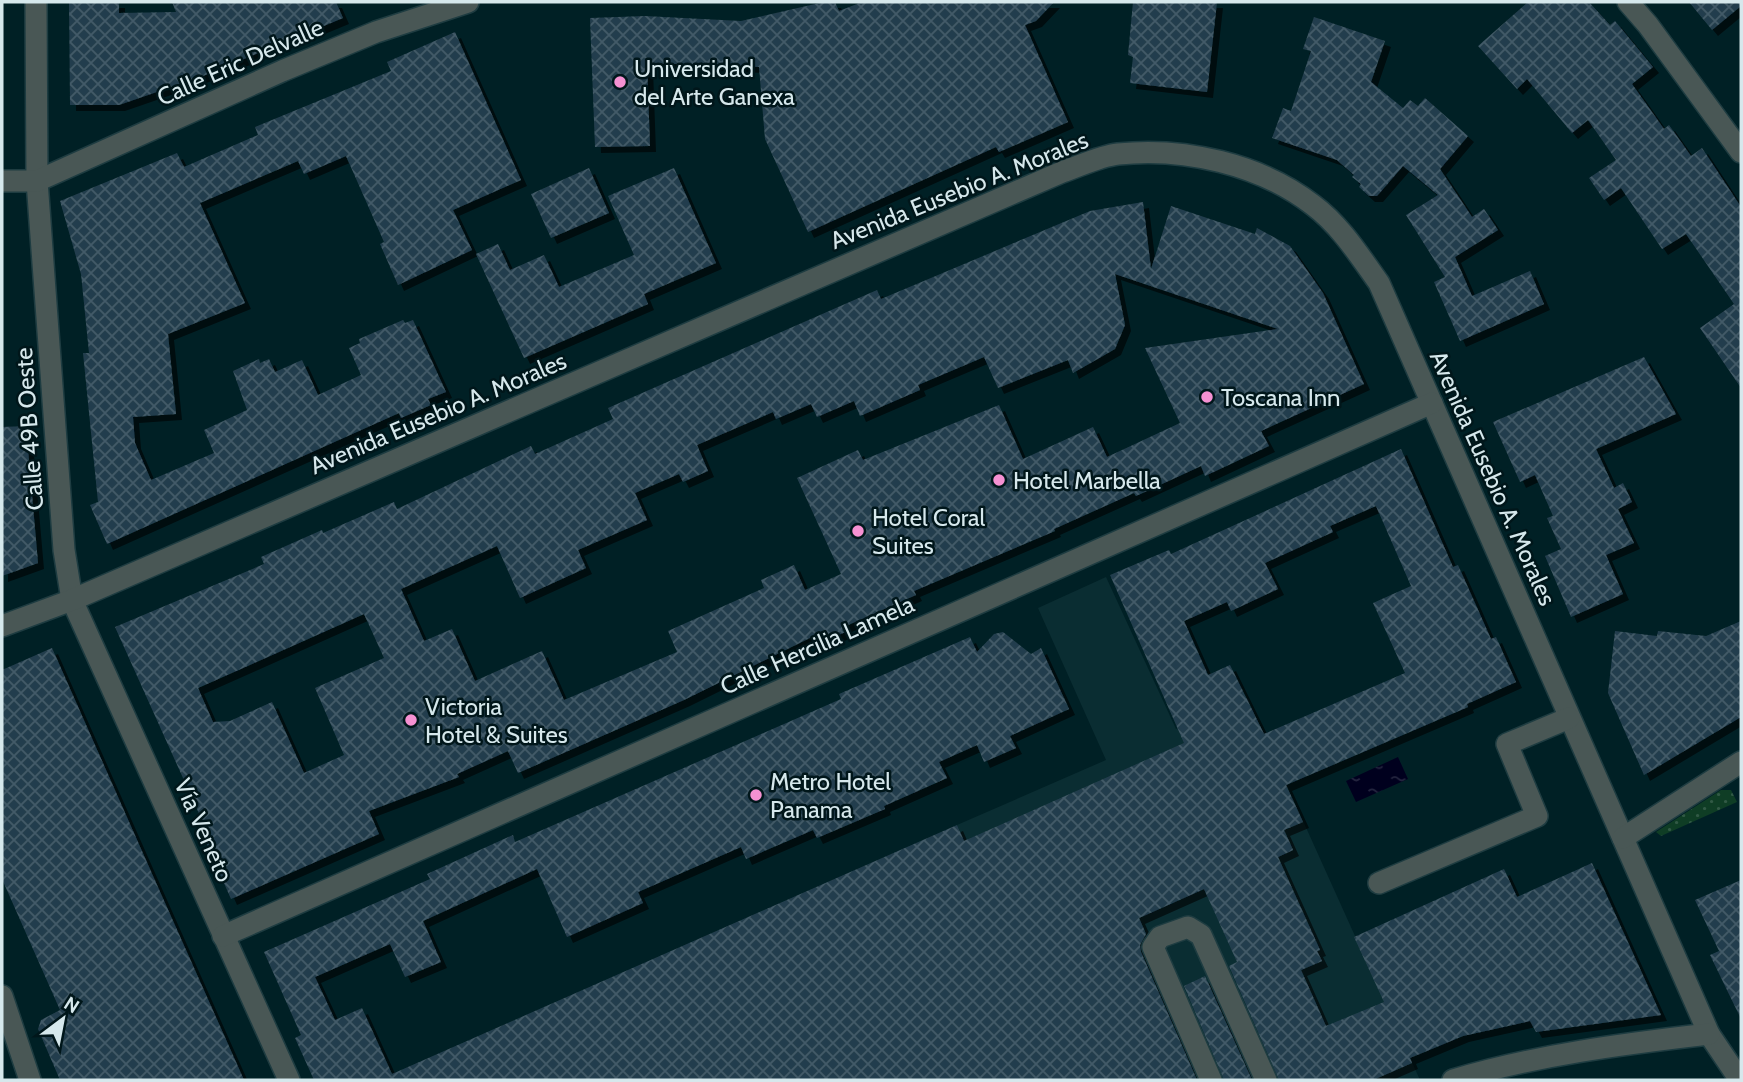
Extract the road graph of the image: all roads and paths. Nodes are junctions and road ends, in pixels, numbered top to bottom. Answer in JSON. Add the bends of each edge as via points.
{"nodes":[{"id":1,"x":36,"y":2,"type":"edge"},
{"id":2,"x":468,"y":2,"type":"edge"},
{"id":3,"x":1628,"y":2,"type":"edge"},
{"id":4,"x":1741,"y":152,"type":"edge"},
{"id":5,"x":2,"y":181,"type":"edge"},
{"id":6,"x":37,"y":181,"type":"junction"},
{"id":7,"x":1432,"y":404,"type":"junction"},
{"id":8,"x":72,"y":600,"type":"junction"},
{"id":9,"x":2,"y":626,"type":"edge"},
{"id":10,"x":1569,"y":718,"type":"junction"},
{"id":11,"x":1741,"y":762,"type":"edge"},
{"id":12,"x":1623,"y":838,"type":"junction"},
{"id":13,"x":1379,"y":883,"type":"dead end"},
{"id":14,"x":223,"y":936,"type":"junction"},
{"id":15,"x":2,"y":996,"type":"edge"},
{"id":16,"x":1709,"y":1034,"type":"junction"},
{"id":17,"x":30,"y":1080,"type":"edge"},
{"id":18,"x":289,"y":1080,"type":"edge"},
{"id":19,"x":1211,"y":1080,"type":"edge"},
{"id":20,"x":1266,"y":1080,"type":"edge"},
{"id":21,"x":1453,"y":1080,"type":"edge"},
{"id":22,"x":1740,"y":1080,"type":"edge"}],
"edges":[{"from":1,"to":6,"type":"street","name":"Calle 49B Oeste"},
{"from":2,"to":6,"type":"street","name":"Calle Eric Delvalle","via":[[376,32],[282,71]]},
{"from":3,"to":4,"type":"street"},
{"from":5,"to":6,"type":"street"},
{"from":6,"to":8,"type":"street","name":"Calle 49B Oeste","via":[[64,550]]},
{"from":7,"to":8,"type":"street","name":"Avenida Eusebio A. Morales","via":[[1379,283],[1350,242],[1314,205],[1276,182],[1230,164],[1175,153],[1116,154],[1049,177]]},
{"from":7,"to":10,"type":"street","name":"Avenida Eusebio A. Morales"},
{"from":7,"to":14,"type":"street","name":"Calle Hercilia Lamela"},
{"from":8,"to":9,"type":"street","name":"Avenida Eusebio A. Morales"},
{"from":8,"to":14,"type":"street","name":"Vía Veneto"},
{"from":10,"to":12,"type":"street","name":"Avenida Eusebio A. Morales"},
{"from":10,"to":13,"type":"street","via":[[1507,744],[1537,816]]},
{"from":11,"to":12,"type":"street"},
{"from":12,"to":16,"type":"street","name":"Avenida Eusebio A. Morales"},
{"from":14,"to":18,"type":"street","name":"Vía Veneto"},
{"from":15,"to":17,"type":"street"},
{"from":16,"to":21,"type":"street","via":[[1510,1063]]},
{"from":16,"to":22,"type":"street","name":"Avenida Eusebio A. Morales"},
{"from":19,"to":20,"type":"street","via":[[1153,947],[1160,937],[1188,927],[1201,936]]}]}
